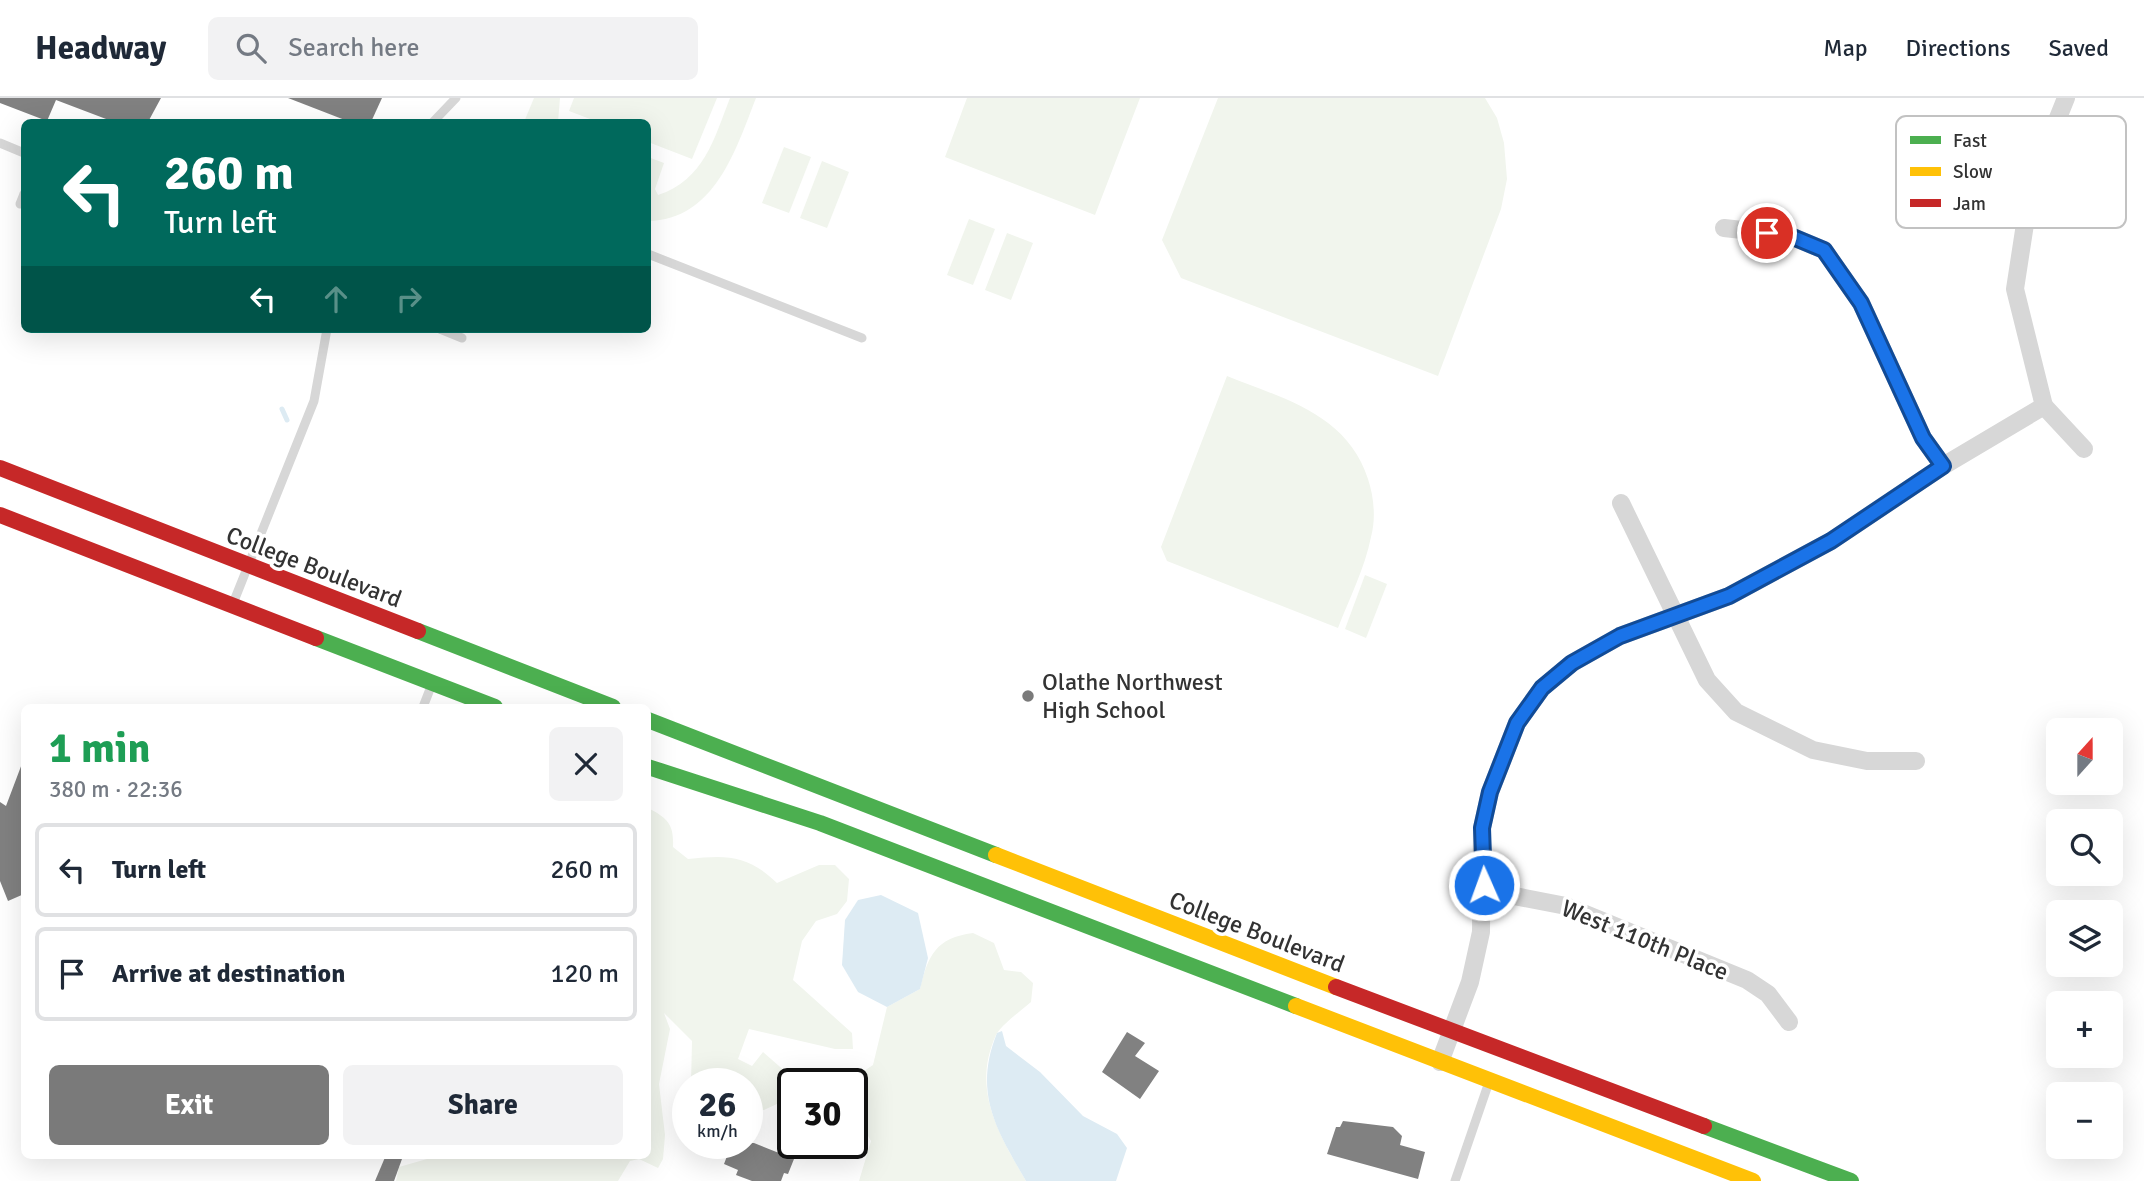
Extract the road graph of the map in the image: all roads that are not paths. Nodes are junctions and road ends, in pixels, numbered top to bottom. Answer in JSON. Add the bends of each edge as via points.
{"nodes":[{"id":1,"x":456,"y":98,"type":"edge"},
{"id":2,"x":2066,"y":98,"type":"edge"},
{"id":3,"x":2059,"y":116,"type":"edge"},
{"id":4,"x":436,"y":119,"type":"edge"},
{"id":5,"x":0,"y":143,"type":"edge"},
{"id":6,"x":21,"y":152,"type":"edge"},
{"id":7,"x":1724,"y":228,"type":"dead end"},
{"id":8,"x":2024,"y":228,"type":"edge"},
{"id":9,"x":651,"y":255,"type":"edge"},
{"id":10,"x":326,"y":333,"type":"edge"},
{"id":11,"x":450,"y":333,"type":"edge"},
{"id":12,"x":462,"y":338,"type":"dead end"},
{"id":13,"x":862,"y":338,"type":"dead end"},
{"id":14,"x":2044,"y":406,"type":"junction"},
{"id":15,"x":2084,"y":449,"type":"dead end"},
{"id":16,"x":1943,"y":466,"type":"junction"},
{"id":17,"x":0,"y":468,"type":"edge"},
{"id":18,"x":1621,"y":503,"type":"dead end"},
{"id":19,"x":0,"y":514,"type":"edge"},
{"id":20,"x":248,"y":566,"type":"junction"},
{"id":21,"x":232,"y":605,"type":"junction"},
{"id":22,"x":1676,"y":617,"type":"junction"},
{"id":23,"x":432,"y":683,"type":"junction"},
{"id":24,"x":424,"y":704,"type":"edge"},
{"id":25,"x":487,"y":704,"type":"edge"},
{"id":26,"x":605,"y":704,"type":"edge"},
{"id":27,"x":651,"y":721,"type":"edge"},
{"id":28,"x":1916,"y":761,"type":"dead end"},
{"id":29,"x":651,"y":767,"type":"edge"},
{"id":30,"x":1483,"y":890,"type":"junction"},
{"id":31,"x":1789,"y":1022,"type":"dead end"},
{"id":32,"x":1451,"y":1031,"type":"junction"},
{"id":33,"x":1440,"y":1062,"type":"junction"},
{"id":34,"x":1490,"y":1081,"type":"junction"},
{"id":35,"x":1455,"y":1181,"type":"edge"},
{"id":36,"x":1752,"y":1181,"type":"edge"},
{"id":37,"x":1851,"y":1181,"type":"edge"}],
"edges":[{"from":1,"to":4,"type":"lane"},
{"from":2,"to":3,"type":"street"},
{"from":5,"to":6,"type":"lane"},
{"from":7,"to":16,"type":"street","via":[[1788,235],[1824,250],[1861,303],[1923,438]]},
{"from":8,"to":14,"type":"street","via":[[2015,289]]},
{"from":9,"to":13,"type":"lane"},
{"from":10,"to":20,"type":"lane","via":[[314,401]]},
{"from":11,"to":12,"type":"lane"},
{"from":14,"to":15,"type":"street"},
{"from":14,"to":16,"type":"street"},
{"from":16,"to":22,"type":"street","via":[[1831,541],[1729,596]]},
{"from":17,"to":20,"type":"main road","name":"College Boulevard"},
{"from":18,"to":22,"type":"street"},
{"from":19,"to":21,"type":"main road"},
{"from":20,"to":21,"type":"lane"},
{"from":20,"to":26,"type":"main road","name":"College Boulevard"},
{"from":21,"to":23,"type":"main road"},
{"from":22,"to":28,"type":"street","via":[[1707,680],[1736,712],[1813,750],[1867,761]]},
{"from":22,"to":30,"type":"street","via":[[1620,636],[1572,663],[1535,697],[1517,723],[1490,792],[1482,828]]},
{"from":23,"to":24,"type":"lane"},
{"from":23,"to":25,"type":"main road"},
{"from":27,"to":32,"type":"main road","name":"College Boulevard"},
{"from":29,"to":33,"type":"main road","via":[[820,822]]},
{"from":30,"to":31,"type":"street","name":"West 110th Place","via":[[1566,906],[1747,980],[1768,993]]},
{"from":30,"to":32,"type":"street","via":[[1482,932]]},
{"from":32,"to":33,"type":"street"},
{"from":32,"to":37,"type":"main road","name":"College Boulevard"},
{"from":33,"to":34,"type":"main road"},
{"from":34,"to":35,"type":"lane"},
{"from":34,"to":36,"type":"main road"}]}
